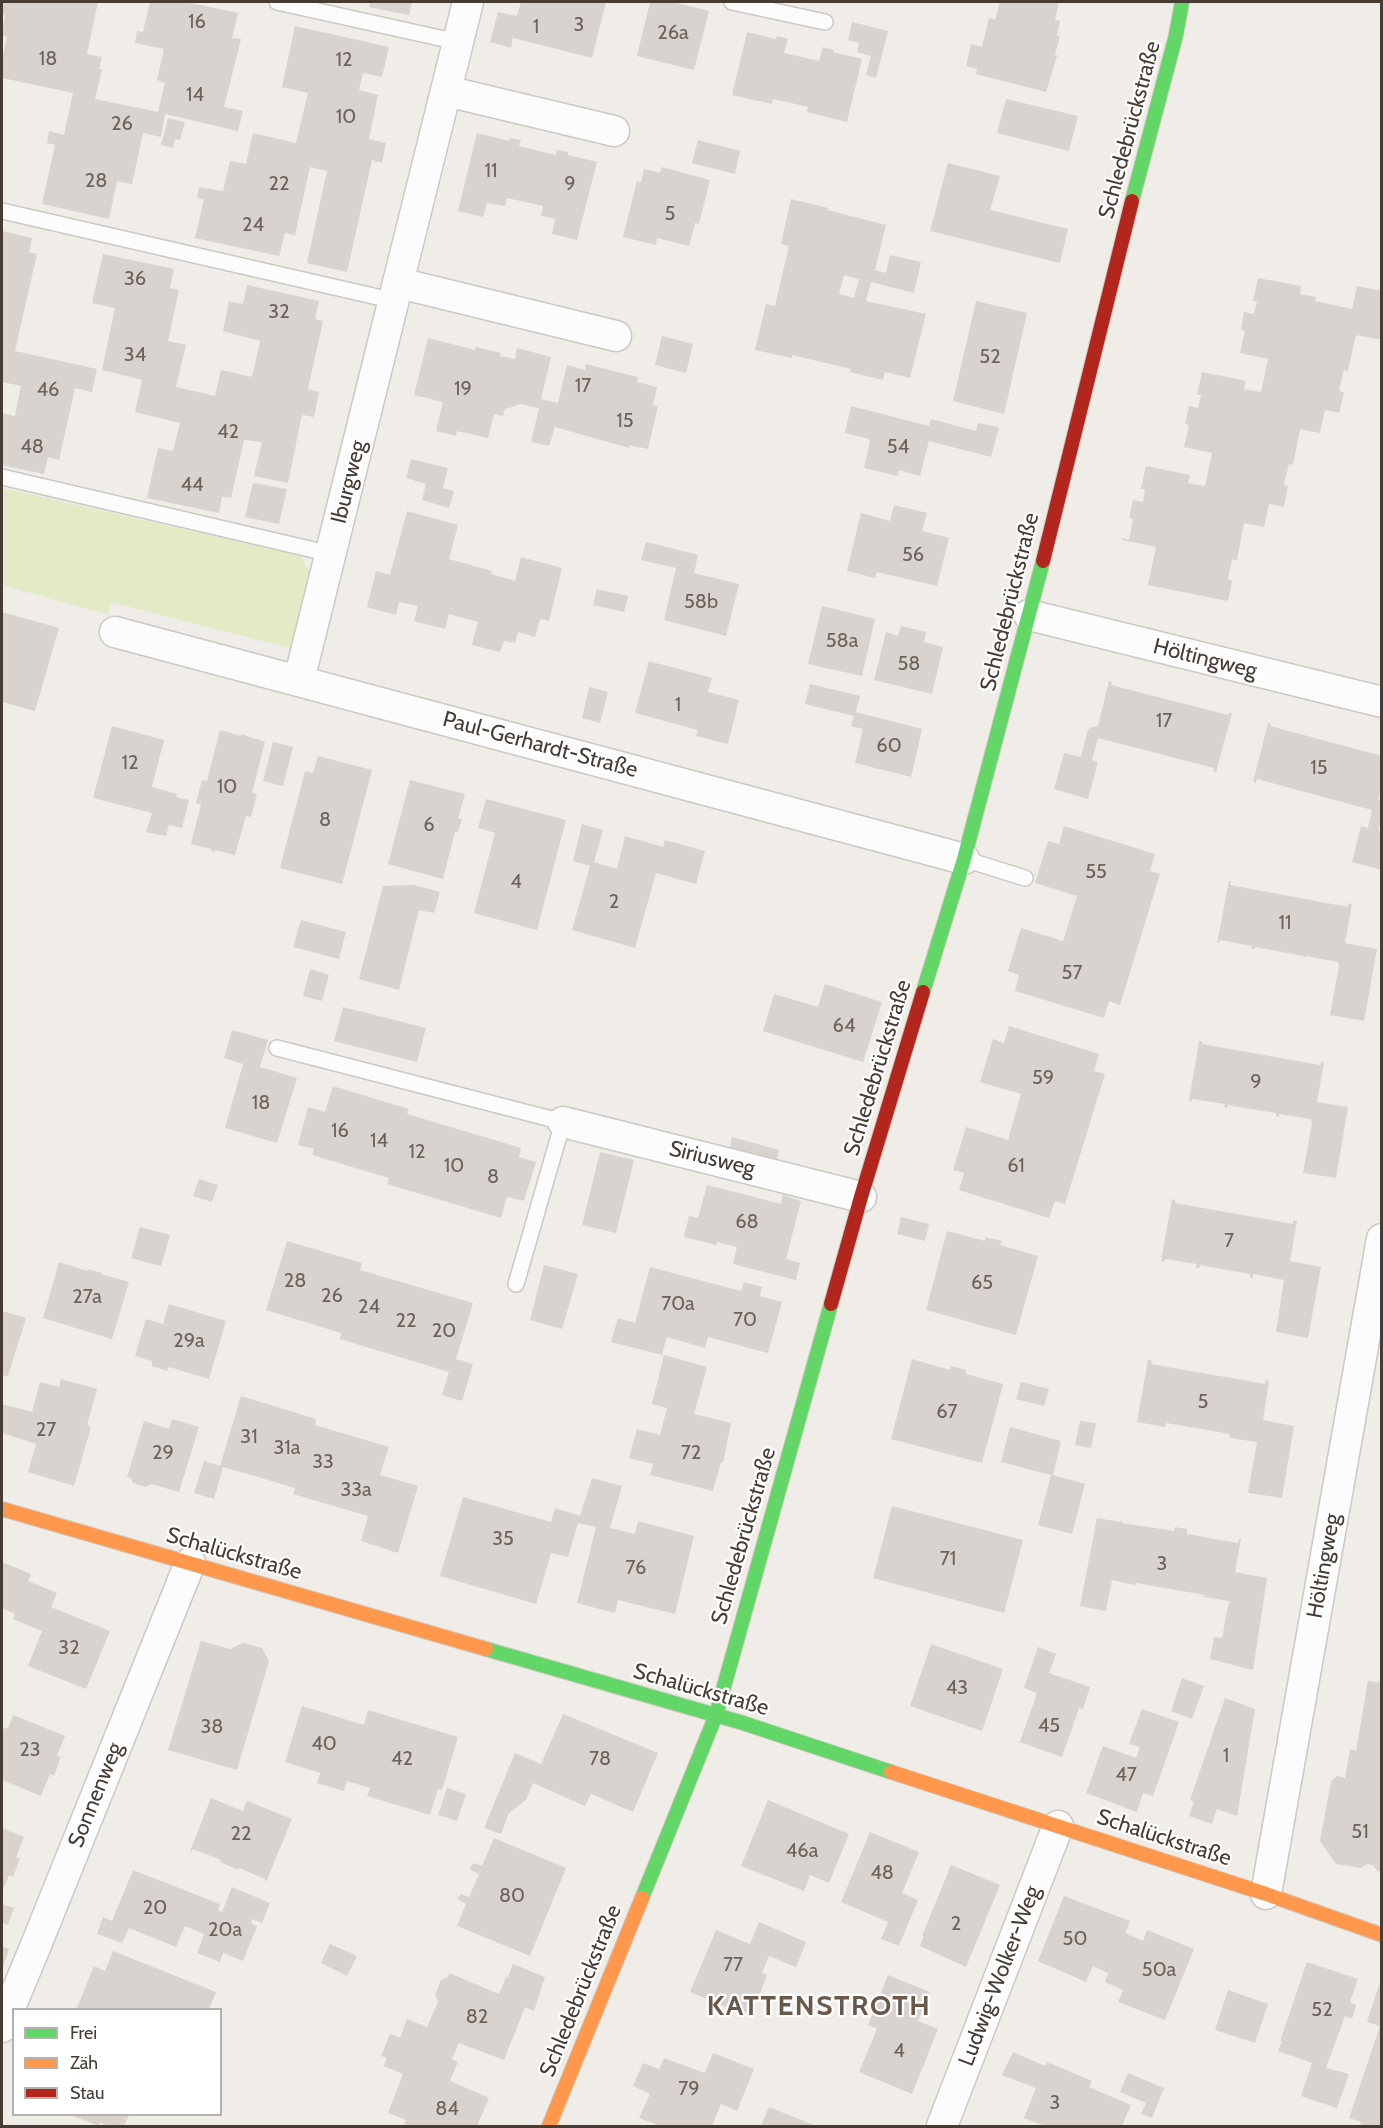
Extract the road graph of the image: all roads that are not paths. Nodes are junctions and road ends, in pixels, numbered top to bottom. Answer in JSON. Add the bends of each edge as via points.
{"nodes":[{"id":1,"x":277,"y":2,"type":"edge"},
{"id":2,"x":468,"y":2,"type":"edge"},
{"id":3,"x":732,"y":2,"type":"edge"},
{"id":4,"x":1182,"y":2,"type":"edge"},
{"id":5,"x":785,"y":7,"type":"edge"},
{"id":6,"x":825,"y":22,"type":"dead end"},
{"id":7,"x":458,"y":42,"type":"junction"},
{"id":8,"x":446,"y":91,"type":"junction"},
{"id":9,"x":614,"y":131,"type":"dead end"},
{"id":10,"x":2,"y":211,"type":"edge"},
{"id":11,"x":397,"y":292,"type":"junction"},
{"id":12,"x":616,"y":336,"type":"dead end"},
{"id":13,"x":2,"y":477,"type":"edge"},
{"id":14,"x":331,"y":554,"type":"junction"},
{"id":15,"x":1029,"y":615,"type":"junction"},
{"id":16,"x":115,"y":632,"type":"dead end"},
{"id":17,"x":299,"y":680,"type":"junction"},
{"id":18,"x":1382,"y":702,"type":"edge"},
{"id":19,"x":964,"y":859,"type":"junction"},
{"id":20,"x":1025,"y":878,"type":"dead end"},
{"id":21,"x":277,"y":1048,"type":"dead end"},
{"id":22,"x":563,"y":1122,"type":"junction"},
{"id":23,"x":861,"y":1197,"type":"junction"},
{"id":24,"x":1382,"y":1239,"type":"edge"},
{"id":25,"x":516,"y":1284,"type":"dead end"},
{"id":26,"x":2,"y":1509,"type":"edge"},
{"id":27,"x":190,"y":1563,"type":"junction"},
{"id":28,"x":716,"y":1715,"type":"junction"},
{"id":29,"x":1058,"y":1826,"type":"junction"},
{"id":30,"x":1266,"y":1894,"type":"junction"},
{"id":31,"x":1382,"y":1935,"type":"edge"},
{"id":32,"x":2,"y":2026,"type":"edge"},
{"id":33,"x":549,"y":2127,"type":"edge"},
{"id":34,"x":942,"y":2127,"type":"edge"}],
"edges":[{"from":1,"to":7,"type":"lane"},
{"from":2,"to":7,"type":"street","name":"Iburgweg"},
{"from":3,"to":5,"type":"lane"},
{"from":4,"to":15,"type":"street","name":"Schledebrückstraße"},
{"from":5,"to":6,"type":"lane"},
{"from":7,"to":8,"type":"street","name":"Iburgweg"},
{"from":8,"to":9,"type":"street"},
{"from":8,"to":11,"type":"street","name":"Iburgweg"},
{"from":10,"to":11,"type":"lane"},
{"from":11,"to":12,"type":"street"},
{"from":11,"to":14,"type":"street","name":"Iburgweg"},
{"from":13,"to":14,"type":"lane"},
{"from":14,"to":17,"type":"street","name":"Iburgweg"},
{"from":15,"to":18,"type":"street","name":"Höltingweg"},
{"from":15,"to":19,"type":"street","name":"Schledebrückstraße"},
{"from":16,"to":17,"type":"street","name":"Paul-Gerhardt-Straße"},
{"from":17,"to":19,"type":"street","name":"Paul-Gerhardt-Straße"},
{"from":19,"to":20,"type":"lane"},
{"from":19,"to":23,"type":"street","name":"Schledebrückstraße"},
{"from":21,"to":22,"type":"lane"},
{"from":22,"to":23,"type":"street","name":"Siriusweg"},
{"from":22,"to":25,"type":"lane"},
{"from":23,"to":28,"type":"street","name":"Schledebrückstraße"},
{"from":24,"to":30,"type":"street","name":"Höltingweg"},
{"from":26,"to":27,"type":"street","name":"Schalückstraße"},
{"from":27,"to":28,"type":"street","name":"Schalückstraße"},
{"from":27,"to":32,"type":"street","name":"Sonnenweg"},
{"from":28,"to":29,"type":"street","name":"Schalückstraße"},
{"from":28,"to":33,"type":"street","name":"Schledebrückstraße"},
{"from":29,"to":30,"type":"street","name":"Schalückstraße"},
{"from":29,"to":34,"type":"street","name":"Ludwig-Wolker-Weg"},
{"from":30,"to":31,"type":"street","name":"Schalückstraße"}]}
